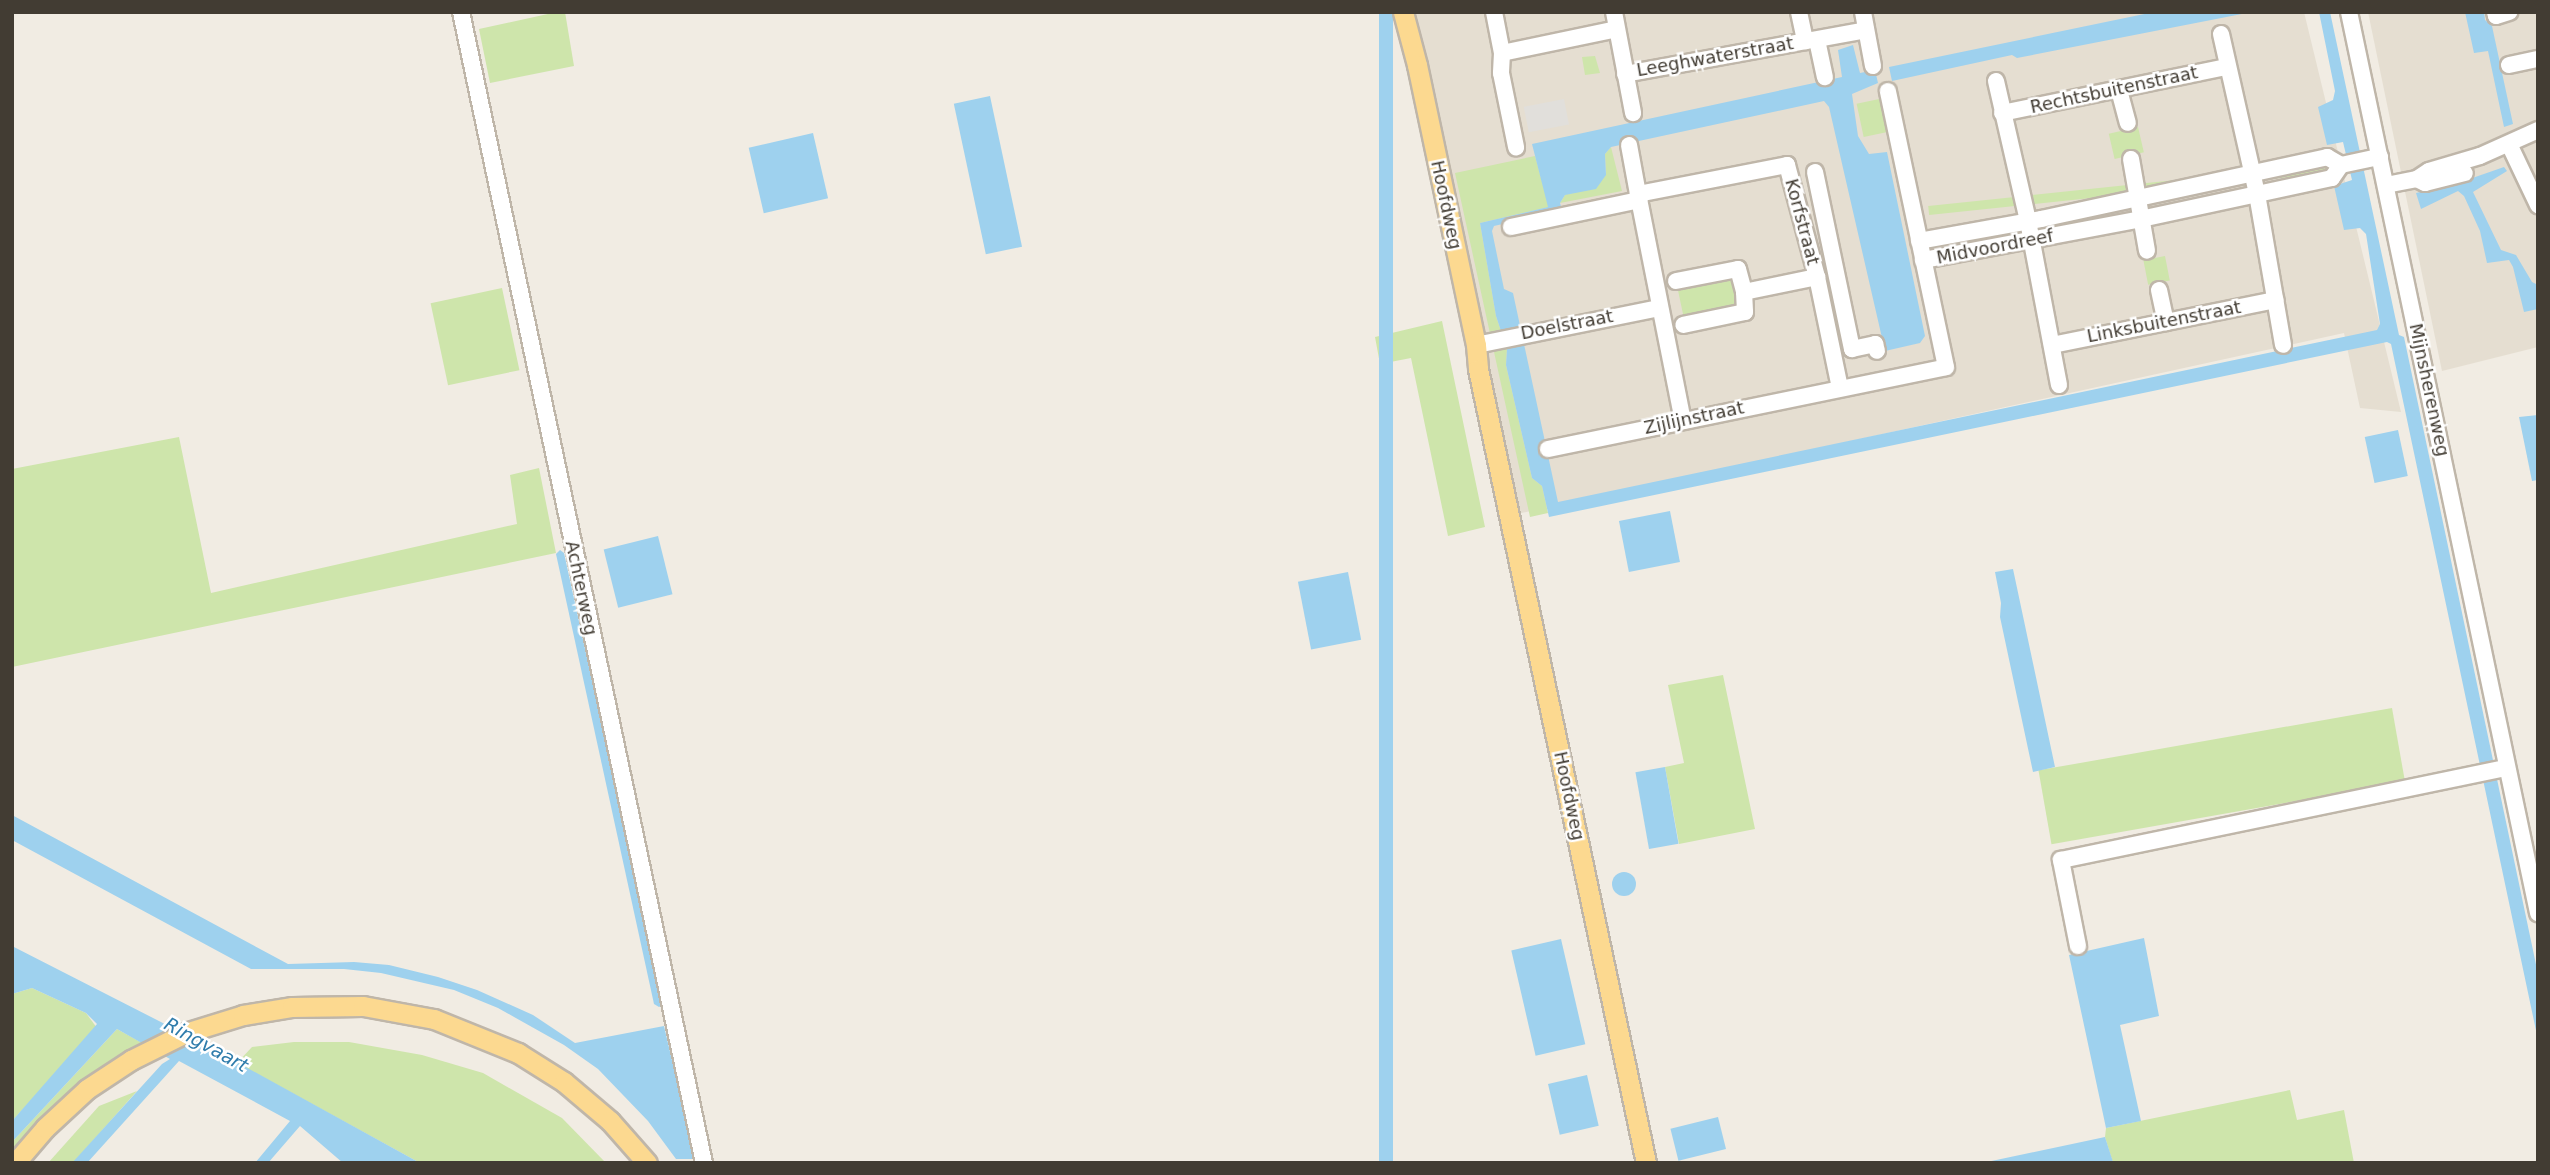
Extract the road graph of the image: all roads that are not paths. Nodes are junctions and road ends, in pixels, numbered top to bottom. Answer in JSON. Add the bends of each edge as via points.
{"nodes":[{"id":1,"x":461,"y":12,"type":"edge"},
{"id":2,"x":1403,"y":12,"type":"edge"},
{"id":3,"x":1413,"y":12,"type":"edge"},
{"id":4,"x":1494,"y":12,"type":"edge"},
{"id":5,"x":1614,"y":12,"type":"edge"},
{"id":6,"x":1799,"y":12,"type":"edge"},
{"id":7,"x":1863,"y":12,"type":"edge"},
{"id":8,"x":2349,"y":12,"type":"edge"},
{"id":9,"x":2495,"y":12,"type":"edge"},
{"id":10,"x":2510,"y":12,"type":"edge"},
{"id":11,"x":1617,"y":29,"type":"junction"},
{"id":12,"x":1866,"y":30,"type":"junction"},
{"id":13,"x":2221,"y":34,"type":"dead end"},
{"id":14,"x":1811,"y":40,"type":"junction"},
{"id":15,"x":1502,"y":53,"type":"junction"},
{"id":16,"x":2538,"y":59,"type":"edge"},
{"id":17,"x":1417,"y":65,"type":"junction"},
{"id":18,"x":2509,"y":65,"type":"dead end"},
{"id":19,"x":1873,"y":66,"type":"dead end"},
{"id":20,"x":2227,"y":67,"type":"junction"},
{"id":21,"x":1625,"y":74,"type":"junction"},
{"id":22,"x":1825,"y":77,"type":"dead end"},
{"id":23,"x":1996,"y":81,"type":"dead end"},
{"id":24,"x":2119,"y":89,"type":"junction"},
{"id":25,"x":1888,"y":91,"type":"dead end"},
{"id":26,"x":1633,"y":113,"type":"dead end"},
{"id":27,"x":2002,"y":113,"type":"junction"},
{"id":28,"x":2128,"y":123,"type":"dead end"},
{"id":29,"x":2538,"y":130,"type":"edge"},
{"id":30,"x":2538,"y":142,"type":"edge"},
{"id":31,"x":1629,"y":145,"type":"dead end"},
{"id":32,"x":1516,"y":147,"type":"dead end"},
{"id":33,"x":2511,"y":149,"type":"junction"},
{"id":34,"x":2375,"y":158,"type":"junction"},
{"id":35,"x":2132,"y":159,"type":"dead end"},
{"id":36,"x":2342,"y":164,"type":"junction"},
{"id":37,"x":1815,"y":172,"type":"dead end"},
{"id":38,"x":2252,"y":172,"type":"junction"},
{"id":39,"x":2386,"y":185,"type":"junction"},
{"id":40,"x":2257,"y":194,"type":"junction"},
{"id":41,"x":1638,"y":197,"type":"junction"},
{"id":42,"x":2139,"y":198,"type":"junction"},
{"id":43,"x":2538,"y":205,"type":"edge"},
{"id":44,"x":2141,"y":219,"type":"junction"},
{"id":45,"x":2028,"y":221,"type":"junction"},
{"id":46,"x":1511,"y":228,"type":"dead end"},
{"id":47,"x":2030,"y":240,"type":"junction"},
{"id":48,"x":1919,"y":241,"type":"junction"},
{"id":49,"x":2147,"y":251,"type":"dead end"},
{"id":50,"x":1923,"y":260,"type":"junction"},
{"id":51,"x":1817,"y":277,"type":"junction"},
{"id":52,"x":1676,"y":281,"type":"dead end"},
{"id":53,"x":2159,"y":290,"type":"dead end"},
{"id":54,"x":1744,"y":292,"type":"junction"},
{"id":55,"x":2277,"y":300,"type":"junction"},
{"id":56,"x":1659,"y":307,"type":"junction"},
{"id":57,"x":2166,"y":321,"type":"junction"},
{"id":58,"x":1684,"y":325,"type":"dead end"},
{"id":59,"x":1476,"y":345,"type":"junction"},
{"id":60,"x":2052,"y":345,"type":"junction"},
{"id":61,"x":2283,"y":345,"type":"dead end"},
{"id":62,"x":1877,"y":351,"type":"dead end"},
{"id":63,"x":2059,"y":385,"type":"dead end"},
{"id":64,"x":1840,"y":387,"type":"junction"},
{"id":65,"x":1684,"y":421,"type":"junction"},
{"id":66,"x":1548,"y":449,"type":"dead end"},
{"id":67,"x":2502,"y":769,"type":"junction"},
{"id":68,"x":2538,"y":913,"type":"edge"},
{"id":69,"x":2078,"y":946,"type":"dead end"},
{"id":70,"x":15,"y":1163,"type":"edge"},
{"id":71,"x":647,"y":1163,"type":"edge"},
{"id":72,"x":704,"y":1163,"type":"edge"},
{"id":73,"x":1646,"y":1163,"type":"edge"}],
"edges":[{"from":1,"to":72,"type":"street","name":"Achterweg"},
{"from":2,"to":17,"type":"main road","name":"Hoofdweg"},
{"from":3,"to":17,"type":"main road","name":"Hoofdweg"},
{"from":4,"to":15,"type":"street"},
{"from":5,"to":11,"type":"street","name":"Leeghwaterstraat"},
{"from":6,"to":14,"type":"street","name":"Leeghwaterstraat"},
{"from":7,"to":12,"type":"street"},
{"from":8,"to":34,"type":"street","name":"Mijnsherenweg"},
{"from":9,"to":10,"type":"street","via":[[2496,16]]},
{"from":11,"to":15,"type":"street"},
{"from":11,"to":21,"type":"street","name":"Leeghwaterstraat"},
{"from":12,"to":14,"type":"street","name":"Leeghwaterstraat"},
{"from":12,"to":19,"type":"street"},
{"from":13,"to":20,"type":"street"},
{"from":14,"to":21,"type":"street","name":"Leeghwaterstraat"},
{"from":14,"to":22,"type":"street","name":"Leeghwaterstraat"},
{"from":15,"to":32,"type":"street","via":[[1501,72]]},
{"from":16,"to":18,"type":"street"},
{"from":17,"to":59,"type":"main road","name":"Hoofdweg"},
{"from":20,"to":24,"type":"street","name":"Rechtsbuitenstraat"},
{"from":20,"to":38,"type":"street"},
{"from":21,"to":26,"type":"street","name":"Leeghwaterstraat"},
{"from":23,"to":27,"type":"street"},
{"from":24,"to":27,"type":"street","name":"Rechtsbuitenstraat"},
{"from":24,"to":28,"type":"street"},
{"from":25,"to":48,"type":"street"},
{"from":27,"to":45,"type":"street"},
{"from":29,"to":33,"type":"street"},
{"from":30,"to":33,"type":"street"},
{"from":31,"to":41,"type":"street"},
{"from":33,"to":39,"type":"street","via":[[2429,171],[2417,180]]},
{"from":33,"to":43,"type":"street"},
{"from":34,"to":36,"type":"street","name":"Midvoordreef"},
{"from":34,"to":39,"type":"street","name":"Mijnsherenweg"},
{"from":35,"to":42,"type":"street"},
{"from":36,"to":38,"type":"street","name":"Midvoordreef","via":[[2327,157]]},
{"from":36,"to":40,"type":"street","name":"Midvoordreef","via":[[2332,177]]},
{"from":37,"to":62,"type":"street","via":[[1852,349],[1875,344]]},
{"from":38,"to":40,"type":"street"},
{"from":38,"to":42,"type":"street","name":"Midvoordreef"},
{"from":39,"to":67,"type":"street","name":"Mijnsherenweg"},
{"from":40,"to":44,"type":"street","name":"Midvoordreef"},
{"from":40,"to":55,"type":"street"},
{"from":41,"to":46,"type":"street","name":"Korfstraat"},
{"from":41,"to":51,"type":"street","name":"Korfstraat","via":[[1787,165]]},
{"from":41,"to":56,"type":"street"},
{"from":42,"to":44,"type":"street"},
{"from":42,"to":45,"type":"street","name":"Midvoordreef"},
{"from":44,"to":47,"type":"street","name":"Midvoordreef"},
{"from":44,"to":49,"type":"street"},
{"from":45,"to":47,"type":"street"},
{"from":45,"to":48,"type":"street","name":"Midvoordreef"},
{"from":47,"to":50,"type":"street","name":"Midvoordreef"},
{"from":47,"to":60,"type":"street"},
{"from":48,"to":50,"type":"street","name":"Midvoordreef"},
{"from":50,"to":64,"type":"street","name":"Zijlijnstraat","via":[[1946,367]]},
{"from":51,"to":54,"type":"street"},
{"from":51,"to":64,"type":"street","name":"Korfstraat"},
{"from":52,"to":54,"type":"street","via":[[1738,269]]},
{"from":53,"to":57,"type":"street"},
{"from":54,"to":58,"type":"street","via":[[1745,312]]},
{"from":55,"to":57,"type":"street","name":"Linksbuitenstraat"},
{"from":55,"to":61,"type":"street"},
{"from":56,"to":59,"type":"street","name":"Doelstraat"},
{"from":56,"to":65,"type":"street"},
{"from":57,"to":60,"type":"street","name":"Linksbuitenstraat"},
{"from":59,"to":73,"type":"main road","name":"Hoofdweg"},
{"from":60,"to":63,"type":"street"},
{"from":64,"to":65,"type":"street","name":"Zijlijnstraat"},
{"from":65,"to":66,"type":"street","name":"Zijlijnstraat"},
{"from":67,"to":68,"type":"street","name":"Mijnsherenweg"},
{"from":67,"to":69,"type":"street","via":[[2061,860]]},
{"from":70,"to":71,"type":"main road","via":[[87,1089],[185,1033],[243,1015],[292,1007],[363,1006],[434,1019],[487,1038],[564,1082],[610,1121]]}]}
